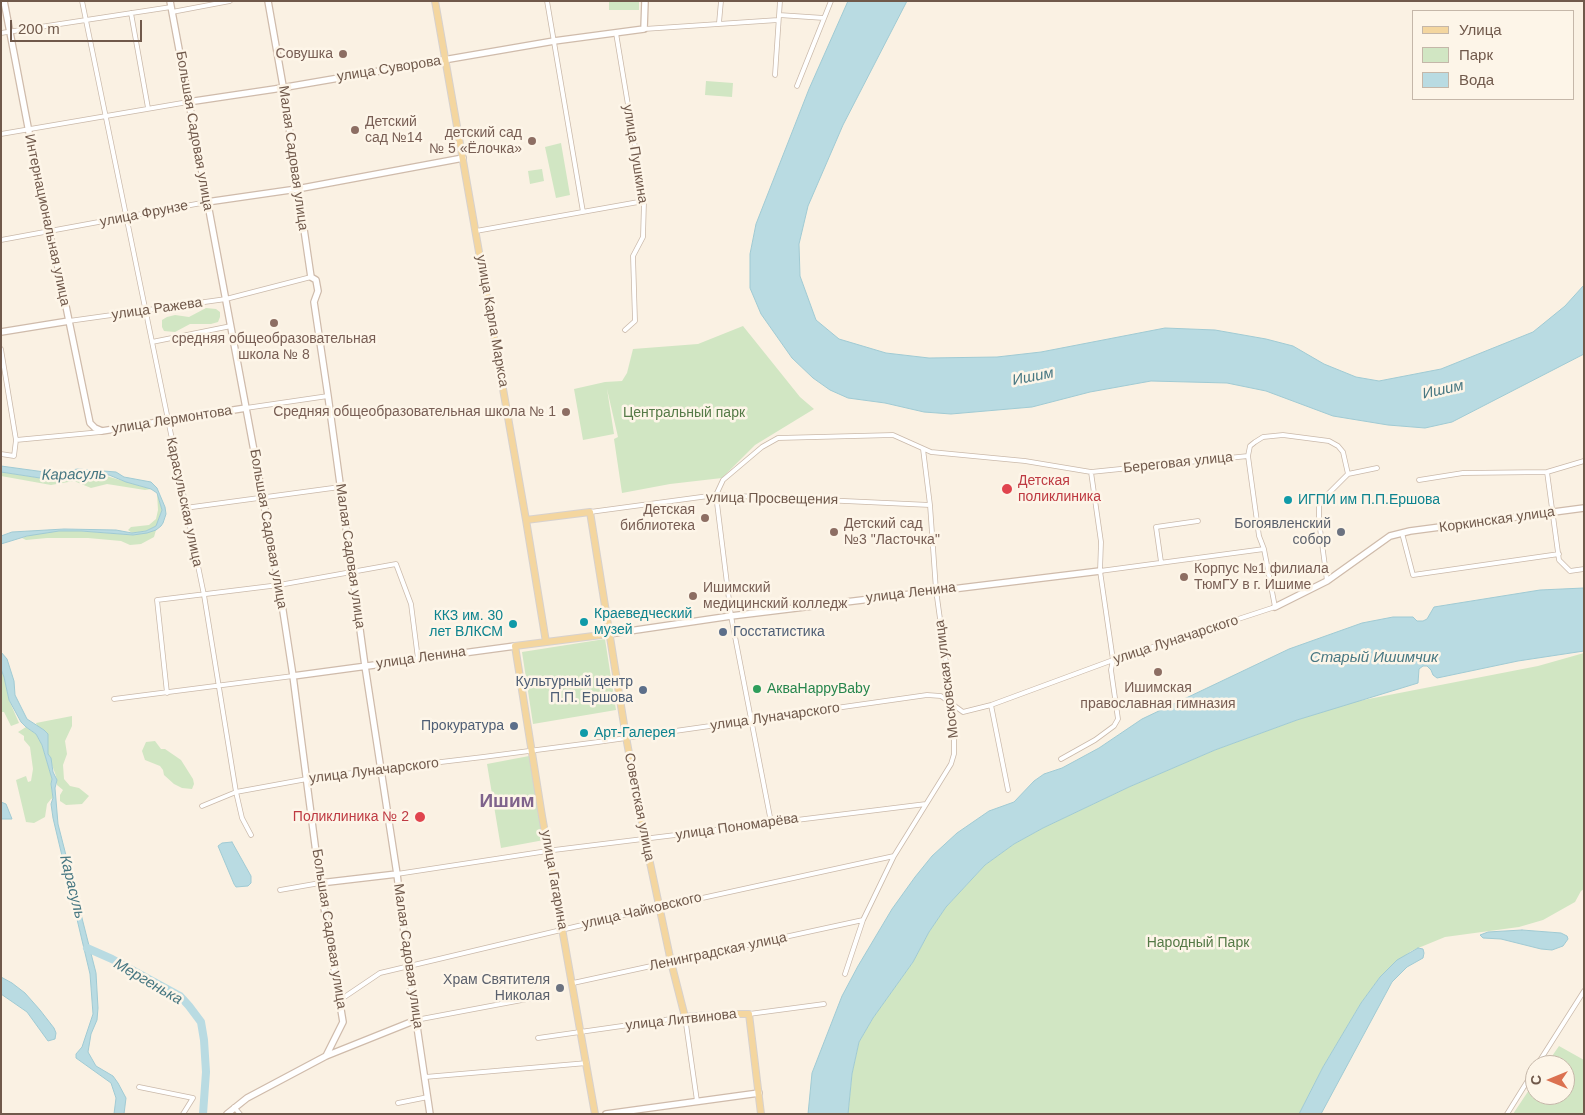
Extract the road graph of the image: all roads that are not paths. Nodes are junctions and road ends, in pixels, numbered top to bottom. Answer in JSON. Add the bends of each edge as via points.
{"nodes":[{"id":1,"x":4,"y":1,"type":"edge"},
{"id":2,"x":82,"y":1,"type":"edge"},
{"id":3,"x":230,"y":1,"type":"edge"},
{"id":4,"x":268,"y":1,"type":"edge"},
{"id":5,"x":435,"y":1,"type":"edge"},
{"id":6,"x":547,"y":1,"type":"edge"},
{"id":7,"x":645,"y":1,"type":"edge"},
{"id":8,"x":720,"y":1,"type":"edge"},
{"id":9,"x":780,"y":1,"type":"edge"},
{"id":10,"x":831,"y":1,"type":"edge"},
{"id":11,"x":171,"y":7,"type":"edge"},
{"id":12,"x":131,"y":13,"type":"junction"},
{"id":13,"x":779,"y":17,"type":"junction"},
{"id":14,"x":824,"y":18,"type":"junction"},
{"id":15,"x":86,"y":21,"type":"junction"},
{"id":16,"x":719,"y":23,"type":"junction"},
{"id":17,"x":644,"y":29,"type":"junction"},
{"id":18,"x":9,"y":32,"type":"junction"},
{"id":19,"x":1,"y":33,"type":"edge"},
{"id":20,"x":616,"y":33,"type":"junction"},
{"id":21,"x":554,"y":41,"type":"junction"},
{"id":22,"x":446,"y":60,"type":"junction"},
{"id":23,"x":774,"y":75,"type":"dead end"},
{"id":24,"x":283,"y":86,"type":"junction"},
{"id":25,"x":797,"y":86,"type":"dead end"},
{"id":26,"x":188,"y":102,"type":"junction"},
{"id":27,"x":148,"y":108,"type":"junction"},
{"id":28,"x":106,"y":116,"type":"junction"},
{"id":29,"x":28,"y":130,"type":"junction"},
{"id":30,"x":1,"y":134,"type":"edge"},
{"id":31,"x":464,"y":158,"type":"junction"},
{"id":32,"x":297,"y":189,"type":"junction"},
{"id":33,"x":644,"y":201,"type":"junction"},
{"id":34,"x":207,"y":202,"type":"junction"},
{"id":35,"x":583,"y":212,"type":"junction"},
{"id":36,"x":126,"y":216,"type":"junction"},
{"id":37,"x":48,"y":232,"type":"junction"},
{"id":38,"x":476,"y":232,"type":"junction"},
{"id":39,"x":1,"y":240,"type":"edge"},
{"id":40,"x":311,"y":278,"type":"junction"},
{"id":41,"x":226,"y":299,"type":"junction"},
{"id":42,"x":145,"y":311,"type":"junction"},
{"id":43,"x":69,"y":321,"type":"junction"},
{"id":44,"x":231,"y":326,"type":"junction"},
{"id":45,"x":625,"y":330,"type":"dead end"},
{"id":46,"x":1,"y":332,"type":"edge"},
{"id":47,"x":152,"y":342,"type":"junction"},
{"id":48,"x":1,"y":349,"type":"edge"},
{"id":49,"x":328,"y":396,"type":"junction"},
{"id":50,"x":246,"y":408,"type":"junction"},
{"id":51,"x":167,"y":420,"type":"junction"},
{"id":52,"x":102,"y":432,"type":"junction"},
{"id":53,"x":16,"y":440,"type":"junction"},
{"id":54,"x":923,"y":449,"type":"junction"},
{"id":55,"x":1,"y":454,"type":"edge"},
{"id":56,"x":1248,"y":456,"type":"junction"},
{"id":57,"x":1584,"y":461,"type":"edge"},
{"id":58,"x":1377,"y":468,"type":"dead end"},
{"id":59,"x":1091,"y":472,"type":"junction"},
{"id":60,"x":1548,"y":472,"type":"junction"},
{"id":61,"x":1348,"y":474,"type":"junction"},
{"id":62,"x":1419,"y":480,"type":"dead end"},
{"id":63,"x":340,"y":487,"type":"junction"},
{"id":64,"x":716,"y":495,"type":"junction"},
{"id":65,"x":263,"y":498,"type":"junction"},
{"id":66,"x":930,"y":504,"type":"junction"},
{"id":67,"x":185,"y":508,"type":"junction"},
{"id":68,"x":1584,"y":508,"type":"edge"},
{"id":69,"x":590,"y":512,"type":"junction"},
{"id":70,"x":1553,"y":512,"type":"junction"},
{"id":71,"x":526,"y":520,"type":"junction"},
{"id":72,"x":1198,"y":521,"type":"dead end"},
{"id":73,"x":1410,"y":531,"type":"joint"},
{"id":74,"x":1402,"y":533,"type":"junction"},
{"id":75,"x":1264,"y":549,"type":"junction"},
{"id":76,"x":1558,"y":554,"type":"junction"},
{"id":77,"x":1161,"y":562,"type":"junction"},
{"id":78,"x":1584,"y":569,"type":"edge"},
{"id":79,"x":1100,"y":570,"type":"junction"},
{"id":80,"x":352,"y":571,"type":"junction"},
{"id":81,"x":1327,"y":581,"type":"junction"},
{"id":82,"x":278,"y":585,"type":"junction"},
{"id":83,"x":936,"y":590,"type":"junction"},
{"id":84,"x":204,"y":595,"type":"junction"},
{"id":85,"x":1274,"y":607,"type":"junction"},
{"id":86,"x":731,"y":616,"type":"junction"},
{"id":87,"x":609,"y":634,"type":"junction"},
{"id":88,"x":546,"y":642,"type":"junction"},
{"id":89,"x":515,"y":646,"type":"junction"},
{"id":90,"x":418,"y":659,"type":"junction"},
{"id":91,"x":1112,"y":660,"type":"junction"},
{"id":92,"x":365,"y":666,"type":"junction"},
{"id":93,"x":293,"y":676,"type":"junction"},
{"id":94,"x":219,"y":687,"type":"junction"},
{"id":95,"x":167,"y":693,"type":"junction"},
{"id":96,"x":114,"y":700,"type":"dead end"},
{"id":97,"x":951,"y":704,"type":"junction"},
{"id":98,"x":990,"y":705,"type":"junction"},
{"id":99,"x":752,"y":720,"type":"junction"},
{"id":100,"x":626,"y":737,"type":"junction"},
{"id":101,"x":532,"y":751,"type":"junction"},
{"id":102,"x":1061,"y":759,"type":"dead end"},
{"id":103,"x":382,"y":769,"type":"junction"},
{"id":104,"x":307,"y":779,"type":"junction"},
{"id":105,"x":1008,"y":790,"type":"dead end"},
{"id":106,"x":236,"y":792,"type":"junction"},
{"id":107,"x":926,"y":804,"type":"junction"},
{"id":108,"x":202,"y":806,"type":"dead end"},
{"id":109,"x":771,"y":822,"type":"junction"},
{"id":110,"x":251,"y":835,"type":"dead end"},
{"id":111,"x":645,"y":839,"type":"junction"},
{"id":112,"x":548,"y":850,"type":"junction"},
{"id":113,"x":894,"y":856,"type":"junction"},
{"id":114,"x":397,"y":874,"type":"junction"},
{"id":115,"x":320,"y":883,"type":"junction"},
{"id":116,"x":280,"y":890,"type":"dead end"},
{"id":117,"x":659,"y":907,"type":"junction"},
{"id":118,"x":863,"y":920,"type":"junction"},
{"id":119,"x":562,"y":929,"type":"junction"},
{"id":120,"x":671,"y":962,"type":"junction"},
{"id":121,"x":408,"y":966,"type":"junction"},
{"id":122,"x":844,"y":974,"type":"dead end"},
{"id":123,"x":573,"y":983,"type":"junction"},
{"id":124,"x":1584,"y":991,"type":"edge"},
{"id":125,"x":538,"y":996,"type":"dead end"},
{"id":126,"x":340,"y":1000,"type":"junction"},
{"id":127,"x":824,"y":1004,"type":"dead end"},
{"id":128,"x":749,"y":1014,"type":"junction"},
{"id":129,"x":685,"y":1017,"type":"junction"},
{"id":130,"x":416,"y":1020,"type":"junction"},
{"id":131,"x":581,"y":1031,"type":"junction"},
{"id":132,"x":538,"y":1038,"type":"dead end"},
{"id":133,"x":1543,"y":1055,"type":"edge"},
{"id":134,"x":326,"y":1056,"type":"junction"},
{"id":135,"x":587,"y":1063,"type":"junction"},
{"id":136,"x":425,"y":1077,"type":"junction"},
{"id":137,"x":1525,"y":1085,"type":"edge"},
{"id":138,"x":139,"y":1087,"type":"dead end"},
{"id":139,"x":759,"y":1093,"type":"junction"},
{"id":140,"x":428,"y":1097,"type":"junction"},
{"id":141,"x":697,"y":1101,"type":"junction"},
{"id":142,"x":398,"y":1103,"type":"dead end"},
{"id":143,"x":234,"y":1107,"type":"junction"},
{"id":144,"x":183,"y":1114,"type":"edge"},
{"id":145,"x":227,"y":1114,"type":"edge"},
{"id":146,"x":240,"y":1114,"type":"edge"},
{"id":147,"x":430,"y":1114,"type":"edge"},
{"id":148,"x":595,"y":1114,"type":"edge"},
{"id":149,"x":606,"y":1114,"type":"edge"},
{"id":150,"x":761,"y":1114,"type":"edge"},
{"id":151,"x":1507,"y":1114,"type":"edge"}],
"edges":[{"from":1,"to":18,"type":"street","name":"Интернациональная улица"},
{"from":2,"to":15,"type":"street","name":"Карасульская улица"},
{"from":3,"to":11,"type":"street"},
{"from":4,"to":24,"type":"street","name":"Малая Садовая улица"},
{"from":5,"to":22,"type":"main road","name":"улица Карла Маркса"},
{"from":6,"to":21,"type":"street"},
{"from":7,"to":17,"type":"street"},
{"from":8,"to":16,"type":"street"},
{"from":9,"to":13,"type":"street"},
{"from":10,"to":14,"type":"street"},
{"from":11,"to":12,"type":"street"},
{"from":11,"to":26,"type":"street","name":"Большая Садовая улица"},
{"from":12,"to":15,"type":"street"},
{"from":12,"to":27,"type":"street"},
{"from":13,"to":14,"type":"street","name":"улица Суворова"},
{"from":13,"to":16,"type":"street","name":"улица Суворова"},
{"from":13,"to":23,"type":"street"},
{"from":14,"to":25,"type":"street"},
{"from":15,"to":18,"type":"street"},
{"from":15,"to":28,"type":"street","name":"Карасульская улица"},
{"from":16,"to":17,"type":"street","name":"улица Суворова"},
{"from":17,"to":20,"type":"street","name":"улица Суворова"},
{"from":18,"to":19,"type":"street"},
{"from":18,"to":29,"type":"street","name":"Интернациональная улица"},
{"from":20,"to":21,"type":"street","name":"улица Суворова"},
{"from":20,"to":33,"type":"street","name":"улица Пушкина"},
{"from":21,"to":22,"type":"street","name":"улица Суворова"},
{"from":21,"to":35,"type":"street"},
{"from":22,"to":24,"type":"street","name":"улица Суворова"},
{"from":22,"to":31,"type":"main road","name":"улица Карла Маркса"},
{"from":24,"to":26,"type":"street","name":"улица Суворова"},
{"from":24,"to":32,"type":"street","name":"Малая Садовая улица"},
{"from":26,"to":27,"type":"street","name":"улица Суворова"},
{"from":26,"to":34,"type":"street","name":"Большая Садовая улица"},
{"from":27,"to":28,"type":"street","name":"улица Суворова"},
{"from":28,"to":29,"type":"street","name":"улица Суворова"},
{"from":28,"to":36,"type":"street","name":"Карасульская улица"},
{"from":29,"to":30,"type":"street","name":"улица Суворова"},
{"from":29,"to":37,"type":"street","name":"Интернациональная улица"},
{"from":31,"to":32,"type":"street","name":"улица Фрунзе"},
{"from":31,"to":38,"type":"main road","name":"улица Карла Маркса"},
{"from":32,"to":34,"type":"street","name":"улица Фрунзе"},
{"from":32,"to":40,"type":"street","name":"Малая Садовая улица"},
{"from":33,"to":35,"type":"street"},
{"from":33,"to":45,"type":"street","name":"улица Пушкина","via":[[643,237],[633,256],[635,321]]},
{"from":34,"to":36,"type":"street","name":"улица Фрунзе"},
{"from":34,"to":41,"type":"street","name":"Большая Садовая улица"},
{"from":35,"to":38,"type":"street"},
{"from":36,"to":37,"type":"street","name":"улица Фрунзе"},
{"from":36,"to":42,"type":"street","name":"Карасульская улица"},
{"from":37,"to":39,"type":"street","name":"улица Фрунзе"},
{"from":37,"to":43,"type":"street","name":"Интернациональная улица"},
{"from":38,"to":71,"type":"main road","name":"улица Карла Маркса"},
{"from":40,"to":41,"type":"street","name":"улица Ражева"},
{"from":40,"to":49,"type":"street","name":"Малая Садовая улица","via":[[316,280],[318,291],[314,302]]},
{"from":41,"to":42,"type":"street","name":"улица Ражева"},
{"from":41,"to":44,"type":"street","name":"Большая Садовая улица"},
{"from":42,"to":43,"type":"street","name":"улица Ражева"},
{"from":42,"to":47,"type":"street","name":"Карасульская улица"},
{"from":43,"to":46,"type":"street","name":"улица Ражева"},
{"from":43,"to":52,"type":"street","name":"Интернациональная улица","via":[[88,418]]},
{"from":44,"to":47,"type":"street"},
{"from":44,"to":50,"type":"street","name":"Большая Садовая улица"},
{"from":47,"to":51,"type":"street","name":"Карасульская улица"},
{"from":48,"to":53,"type":"street"},
{"from":49,"to":50,"type":"street","name":"улица Лермонтова"},
{"from":49,"to":63,"type":"street","name":"Малая Садовая улица"},
{"from":50,"to":51,"type":"street","name":"улица Лермонтова"},
{"from":50,"to":65,"type":"street","name":"Большая Садовая улица"},
{"from":51,"to":52,"type":"street","name":"улица Лермонтова"},
{"from":51,"to":67,"type":"street","name":"Карасульская улица"},
{"from":52,"to":53,"type":"street","name":"улица Лермонтова"},
{"from":53,"to":55,"type":"street","via":[[14,456]]},
{"from":54,"to":59,"type":"street","name":"Береговая улица"},
{"from":54,"to":64,"type":"street","name":"Береговая улица","via":[[892,436],[778,438],[762,447],[723,480]]},
{"from":54,"to":66,"type":"street","name":"Московская улица"},
{"from":56,"to":59,"type":"street","name":"Береговая улица"},
{"from":56,"to":61,"type":"street","via":[[1250,446],[1263,437],[1316,438],[1338,446],[1343,452]]},
{"from":56,"to":75,"type":"street","via":[[1259,536]]},
{"from":57,"to":60,"type":"street"},
{"from":58,"to":61,"type":"street"},
{"from":59,"to":79,"type":"street","via":[[1101,542]]},
{"from":60,"to":62,"type":"street","via":[[1462,473]]},
{"from":60,"to":70,"type":"street"},
{"from":61,"to":81,"type":"street","via":[[1319,503]]},
{"from":63,"to":65,"type":"street"},
{"from":63,"to":80,"type":"street","name":"Малая Садовая улица"},
{"from":64,"to":66,"type":"street","name":"улица Просвещения"},
{"from":64,"to":69,"type":"street","name":"улица Просвещения"},
{"from":64,"to":86,"type":"street"},
{"from":65,"to":67,"type":"street"},
{"from":65,"to":82,"type":"street","name":"Большая Садовая улица"},
{"from":66,"to":83,"type":"street","name":"Московская улица"},
{"from":67,"to":84,"type":"street","name":"Карасульская улица"},
{"from":68,"to":70,"type":"street","name":"Коркинская улица"},
{"from":69,"to":71,"type":"main road","name":"улица Просвещения"},
{"from":69,"to":87,"type":"main road","name":"Советская улица"},
{"from":70,"to":73,"type":"street","name":"Коркинская улица"},
{"from":70,"to":76,"type":"street"},
{"from":71,"to":88,"type":"main road","name":"улица Карла Маркса"},
{"from":72,"to":77,"type":"street","via":[[1156,527]]},
{"from":73,"to":74,"type":"street","name":"улица Луначарского"},
{"from":74,"to":76,"type":"street","via":[[1413,575]]},
{"from":74,"to":81,"type":"street","name":"улица Луначарского","via":[[1381,541]]},
{"from":75,"to":77,"type":"street","name":"улица Ленина"},
{"from":75,"to":85,"type":"street"},
{"from":76,"to":78,"type":"street","via":[[1559,560],[1570,571]]},
{"from":77,"to":79,"type":"street","name":"улица Ленина"},
{"from":79,"to":83,"type":"street","name":"улица Ленина"},
{"from":79,"to":91,"type":"street"},
{"from":80,"to":82,"type":"street"},
{"from":80,"to":90,"type":"street","via":[[396,564],[411,604]]},
{"from":80,"to":92,"type":"street","name":"Малая Садовая улица"},
{"from":81,"to":85,"type":"street","name":"улица Луначарского"},
{"from":82,"to":84,"type":"street"},
{"from":82,"to":93,"type":"street","name":"Большая Садовая улица"},
{"from":83,"to":86,"type":"street","name":"улица Ленина"},
{"from":83,"to":97,"type":"street","name":"Московская улица"},
{"from":84,"to":94,"type":"street","name":"Карасульская улица"},
{"from":84,"to":95,"type":"street","via":[[158,600]]},
{"from":85,"to":91,"type":"street","name":"улица Луначарского"},
{"from":86,"to":87,"type":"street","name":"улица Ленина"},
{"from":86,"to":99,"type":"street"},
{"from":87,"to":88,"type":"main road","name":"улица Ленина"},
{"from":87,"to":100,"type":"main road","name":"Советская улица"},
{"from":88,"to":89,"type":"main road","name":"улица Ленина"},
{"from":89,"to":90,"type":"street","name":"улица Ленина"},
{"from":89,"to":101,"type":"main road","name":"улица Гагарина"},
{"from":90,"to":92,"type":"street","name":"улица Ленина"},
{"from":91,"to":98,"type":"street","name":"улица Луначарского"},
{"from":91,"to":102,"type":"street","via":[[1118,723]]},
{"from":92,"to":93,"type":"street","name":"улица Ленина"},
{"from":92,"to":103,"type":"street","name":"Малая Садовая улица"},
{"from":93,"to":94,"type":"street","name":"улица Ленина"},
{"from":93,"to":104,"type":"street","name":"Большая Садовая улица"},
{"from":94,"to":95,"type":"street","name":"улица Ленина"},
{"from":94,"to":106,"type":"street","name":"Карасульская улица"},
{"from":95,"to":96,"type":"street","name":"улица Ленина"},
{"from":97,"to":98,"type":"street","name":"улица Луначарского","via":[[963,712]]},
{"from":97,"to":99,"type":"street","name":"улица Луначарского","via":[[941,696],[928,695]]},
{"from":97,"to":107,"type":"street","name":"Московская улица","via":[[954,754]]},
{"from":98,"to":105,"type":"street"},
{"from":99,"to":100,"type":"street","name":"улица Луначарского"},
{"from":99,"to":109,"type":"street"},
{"from":100,"to":101,"type":"street","name":"улица Луначарского"},
{"from":100,"to":111,"type":"main road","name":"Советская улица"},
{"from":101,"to":103,"type":"street","name":"улица Луначарского"},
{"from":101,"to":112,"type":"main road","name":"улица Гагарина"},
{"from":103,"to":104,"type":"street","name":"улица Луначарского"},
{"from":103,"to":114,"type":"street","name":"Малая Садовая улица"},
{"from":104,"to":106,"type":"street","name":"улица Луначарского"},
{"from":104,"to":115,"type":"street","name":"Большая Садовая улица"},
{"from":106,"to":108,"type":"street"},
{"from":106,"to":110,"type":"street","via":[[242,818]]},
{"from":107,"to":109,"type":"street","name":"улица Пономарёва"},
{"from":107,"to":113,"type":"street","name":"Московская улица"},
{"from":109,"to":111,"type":"street","name":"улица Пономарёва"},
{"from":111,"to":112,"type":"street","name":"улица Пономарёва"},
{"from":111,"to":117,"type":"main road","name":"Советская улица"},
{"from":112,"to":114,"type":"street","name":"улица Пономарёва"},
{"from":112,"to":119,"type":"main road","name":"улица Гагарина"},
{"from":113,"to":117,"type":"street","name":"улица Чайковского"},
{"from":113,"to":118,"type":"street","name":"Московская улица"},
{"from":114,"to":115,"type":"street","name":"улица Пономарёва"},
{"from":114,"to":121,"type":"street","name":"Малая Садовая улица"},
{"from":115,"to":116,"type":"street","name":"улица Пономарёва"},
{"from":115,"to":126,"type":"street","name":"Большая Садовая улица"},
{"from":117,"to":119,"type":"street","name":"улица Чайковского"},
{"from":117,"to":120,"type":"main road","name":"Советская улица"},
{"from":118,"to":120,"type":"street","name":"Ленинградская улица"},
{"from":118,"to":122,"type":"street","name":"Московская улица"},
{"from":119,"to":121,"type":"street","name":"улица Чайковского"},
{"from":119,"to":123,"type":"main road","name":"улица Гагарина"},
{"from":120,"to":123,"type":"street","name":"Ленинградская улица"},
{"from":120,"to":129,"type":"main road","name":"Советская улица"},
{"from":121,"to":126,"type":"street","name":"улица Чайковского","via":[[380,973]]},
{"from":121,"to":130,"type":"street","name":"Малая Садовая улица"},
{"from":123,"to":131,"type":"main road","name":"улица Гагарина"},
{"from":124,"to":133,"type":"street"},
{"from":125,"to":130,"type":"street"},
{"from":126,"to":134,"type":"street","name":"Большая Садовая улица","via":[[343,1022]]},
{"from":127,"to":128,"type":"street","name":"улица Литвинова"},
{"from":128,"to":129,"type":"main road","name":"улица Литвинова"},
{"from":128,"to":139,"type":"main road"},
{"from":129,"to":131,"type":"street","name":"улица Литвинова"},
{"from":129,"to":141,"type":"street","name":"Советская улица"},
{"from":130,"to":134,"type":"street"},
{"from":130,"to":136,"type":"street","name":"Малая Садовая улица"},
{"from":131,"to":132,"type":"street","name":"улица Литвинова"},
{"from":131,"to":135,"type":"main road","name":"улица Гагарина"},
{"from":134,"to":143,"type":"street"},
{"from":135,"to":136,"type":"street"},
{"from":135,"to":148,"type":"main road","name":"улица Гагарина"},
{"from":136,"to":140,"type":"street","name":"Малая Садовая улица"},
{"from":137,"to":151,"type":"street"},
{"from":138,"to":144,"type":"street","via":[[193,1098]]},
{"from":139,"to":141,"type":"street"},
{"from":139,"to":150,"type":"main road"},
{"from":140,"to":142,"type":"street"},
{"from":140,"to":147,"type":"street","name":"Малая Садовая улица"},
{"from":141,"to":149,"type":"street"},
{"from":143,"to":145,"type":"street"},
{"from":143,"to":146,"type":"street"}]}
